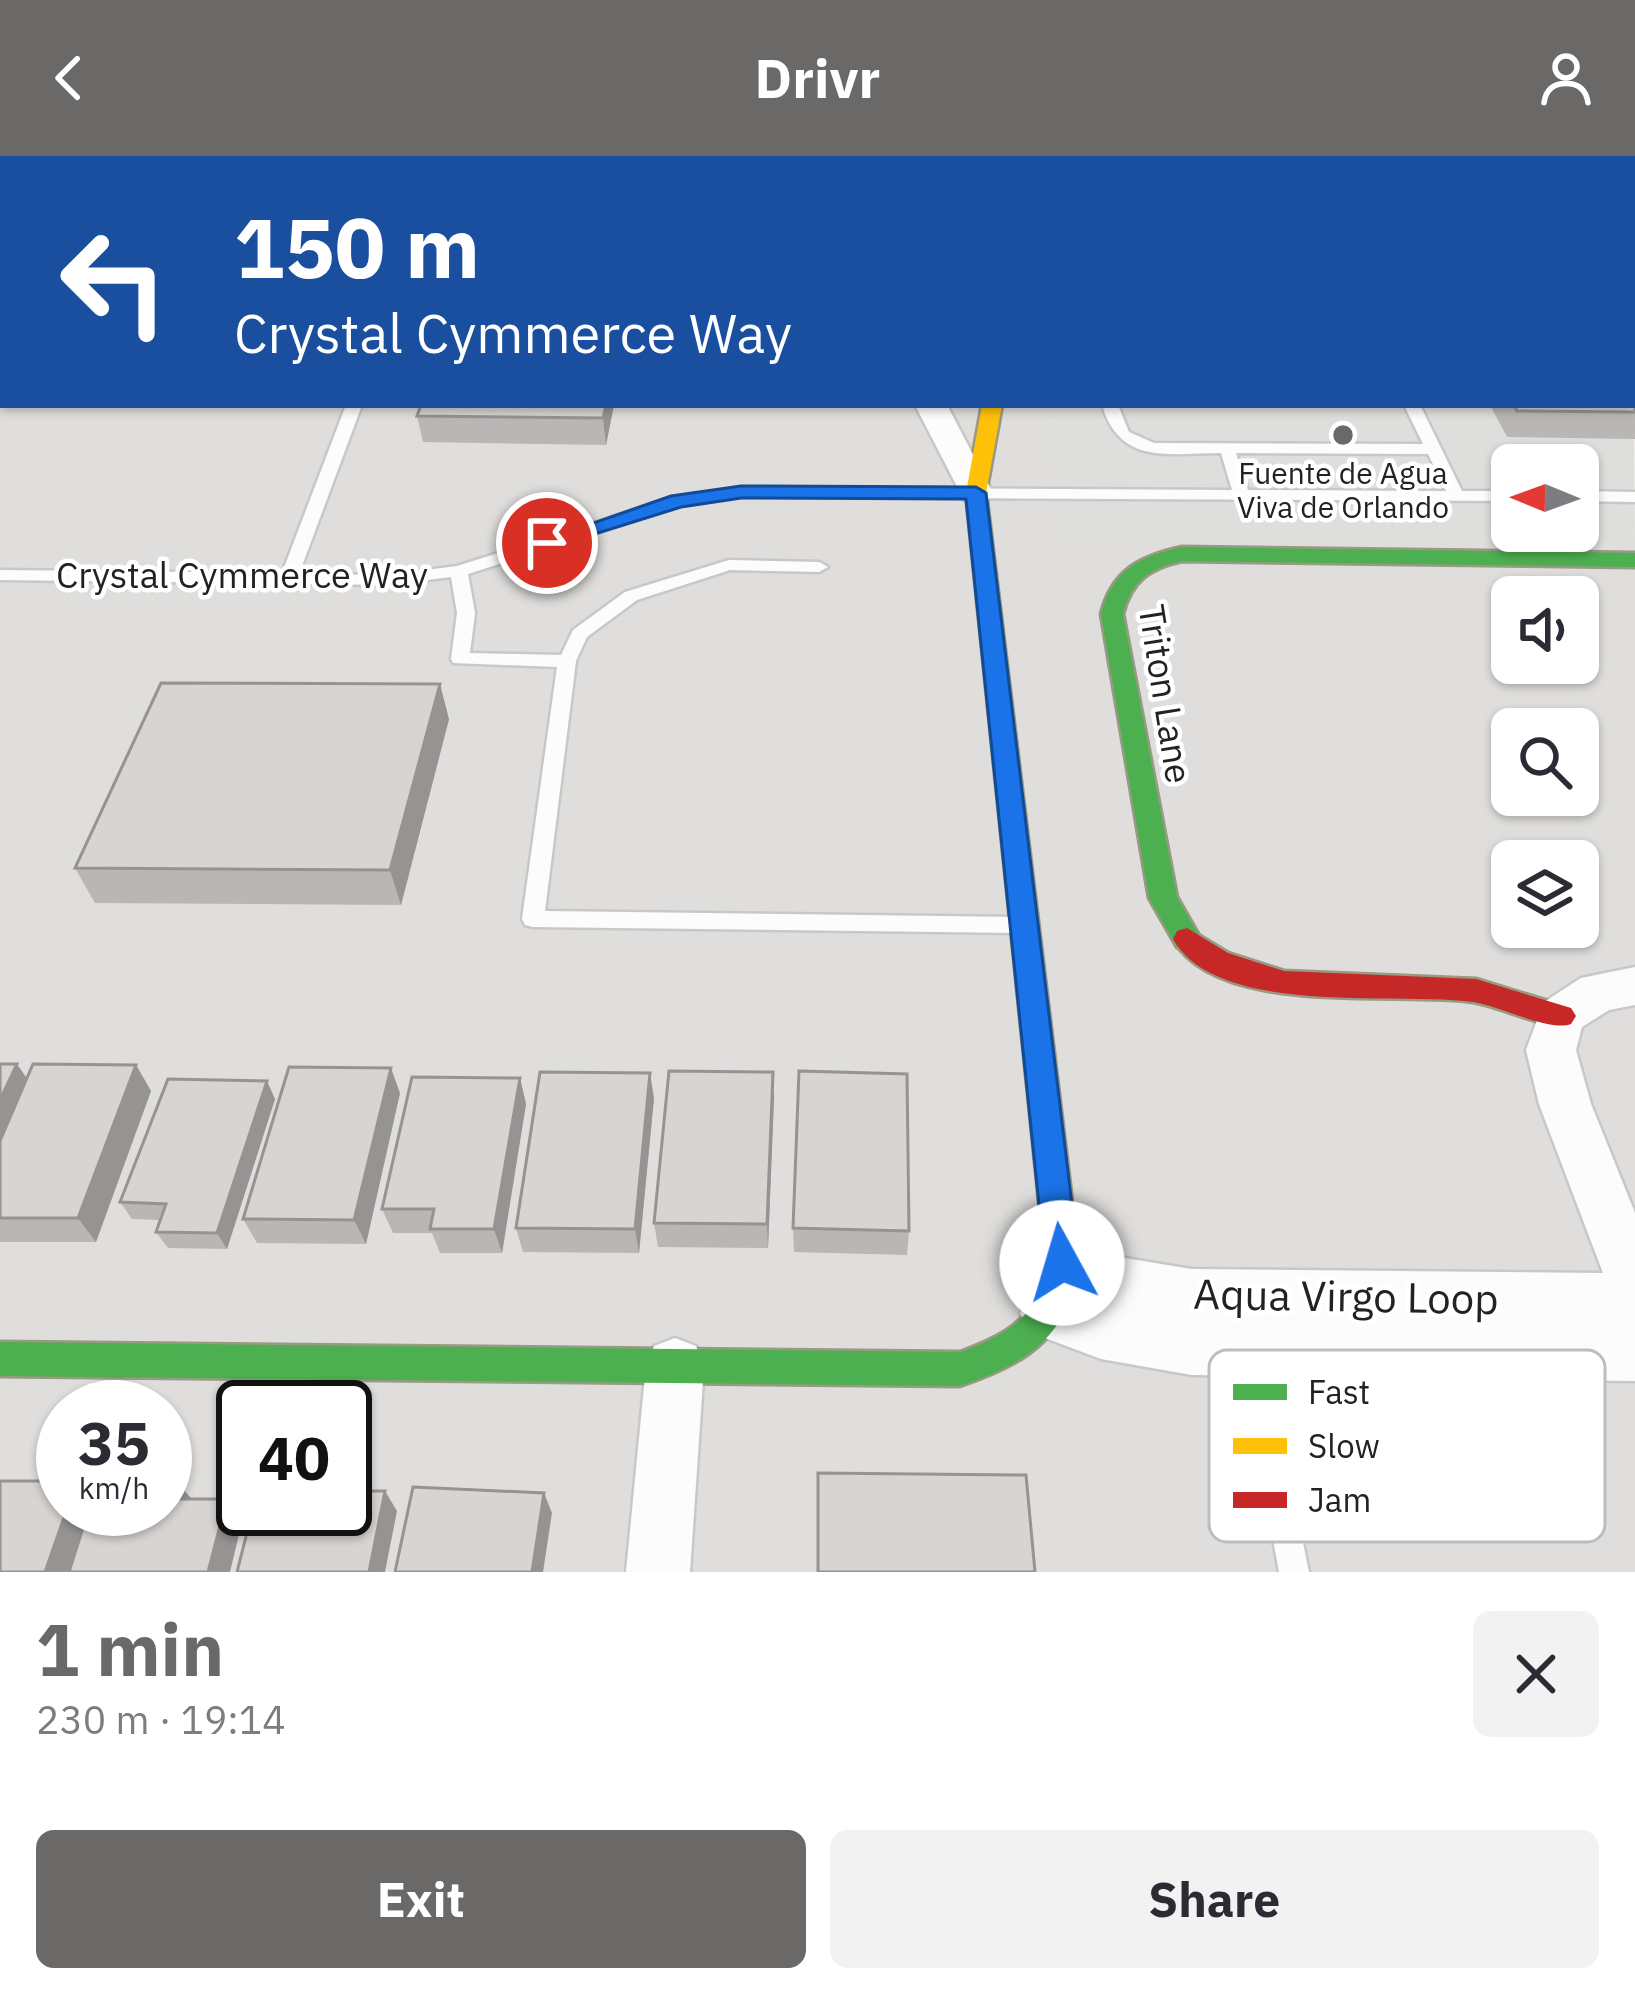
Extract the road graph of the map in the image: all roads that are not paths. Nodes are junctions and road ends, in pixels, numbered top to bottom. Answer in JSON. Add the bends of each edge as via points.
{"nodes":[{"id":1,"x":353,"y":408,"type":"edge"},
{"id":2,"x":934,"y":408,"type":"edge"},
{"id":3,"x":991,"y":408,"type":"edge"},
{"id":4,"x":1111,"y":408,"type":"edge"},
{"id":5,"x":1414,"y":408,"type":"edge"},
{"id":6,"x":1227,"y":448,"type":"junction"},
{"id":7,"x":1434,"y":449,"type":"junction"},
{"id":8,"x":976,"y":493,"type":"junction"},
{"id":9,"x":1241,"y":494,"type":"junction"},
{"id":10,"x":1456,"y":496,"type":"junction"},
{"id":11,"x":1491,"y":496,"type":"edge"},
{"id":12,"x":1599,"y":496,"type":"edge"},
{"id":13,"x":1635,"y":496,"type":"edge"},
{"id":14,"x":1635,"y":560,"type":"edge"},
{"id":15,"x":818,"y":567,"type":"dead end"},
{"id":16,"x":459,"y":571,"type":"junction"},
{"id":17,"x":0,"y":575,"type":"edge"},
{"id":18,"x":289,"y":578,"type":"junction"},
{"id":19,"x":567,"y":661,"type":"junction"},
{"id":20,"x":1025,"y":925,"type":"junction"},
{"id":21,"x":1635,"y":986,"type":"edge"},
{"id":22,"x":1562,"y":1016,"type":"junction"},
{"id":23,"x":1635,"y":1282,"type":"edge"},
{"id":24,"x":1055,"y":1288,"type":"junction"},
{"id":25,"x":1635,"y":1300,"type":"edge"},
{"id":26,"x":1312,"y":1323,"type":"junction"},
{"id":27,"x":1635,"y":1352,"type":"edge"},
{"id":28,"x":0,"y":1359,"type":"edge"},
{"id":29,"x":675,"y":1366,"type":"junction"},
{"id":30,"x":1288,"y":1542,"type":"edge"},
{"id":31,"x":658,"y":1572,"type":"edge"},
{"id":32,"x":1294,"y":1572,"type":"edge"}],
"edges":[{"from":1,"to":18,"type":"lane"},
{"from":2,"to":8,"type":"street"},
{"from":3,"to":8,"type":"street"},
{"from":4,"to":6,"type":"lane","via":[[1126,441]]},
{"from":5,"to":7,"type":"lane"},
{"from":6,"to":7,"type":"lane"},
{"from":6,"to":9,"type":"lane"},
{"from":7,"to":10,"type":"lane"},
{"from":8,"to":9,"type":"lane","name":"Crystal Cymmerce Way"},
{"from":8,"to":16,"type":"lane","name":"Crystal Cymmerce Way","via":[[741,492],[678,501]]},
{"from":8,"to":20,"type":"street"},
{"from":9,"to":10,"type":"lane","name":"Crystal Cymmerce Way"},
{"from":10,"to":11,"type":"lane","name":"Crystal Cymmerce Way"},
{"from":12,"to":13,"type":"lane"},
{"from":14,"to":22,"type":"street","name":"Triton Lane","via":[[1182,554],[1130,571],[1114,591],[1163,898],[1173,927],[1203,958],[1244,978],[1465,989]]},
{"from":15,"to":19,"type":"lane","via":[[729,565],[631,596],[580,634]]},
{"from":16,"to":18,"type":"lane","name":"Crystal Cymmerce Way","via":[[388,580]]},
{"from":16,"to":19,"type":"lane","via":[[466,613],[460,659]]},
{"from":17,"to":18,"type":"lane","name":"Crystal Cymmerce Way"},
{"from":19,"to":20,"type":"lane","via":[[533,919]]},
{"from":20,"to":24,"type":"street"},
{"from":21,"to":22,"type":"street","via":[[1598,992]]},
{"from":22,"to":23,"type":"street","via":[[1551,1050],[1565,1105]]},
{"from":24,"to":26,"type":"street","name":"Aqua Virgo Loop","via":[[1101,1331],[1192,1347]]},
{"from":24,"to":29,"type":"street","via":[[1018,1350],[960,1370]]},
{"from":25,"to":26,"type":"street","name":"Aqua Virgo Loop"},
{"from":26,"to":27,"type":"street","name":"Aqua Virgo Loop"},
{"from":28,"to":29,"type":"street"},
{"from":29,"to":31,"type":"street"},
{"from":30,"to":32,"type":"lane"}]}
